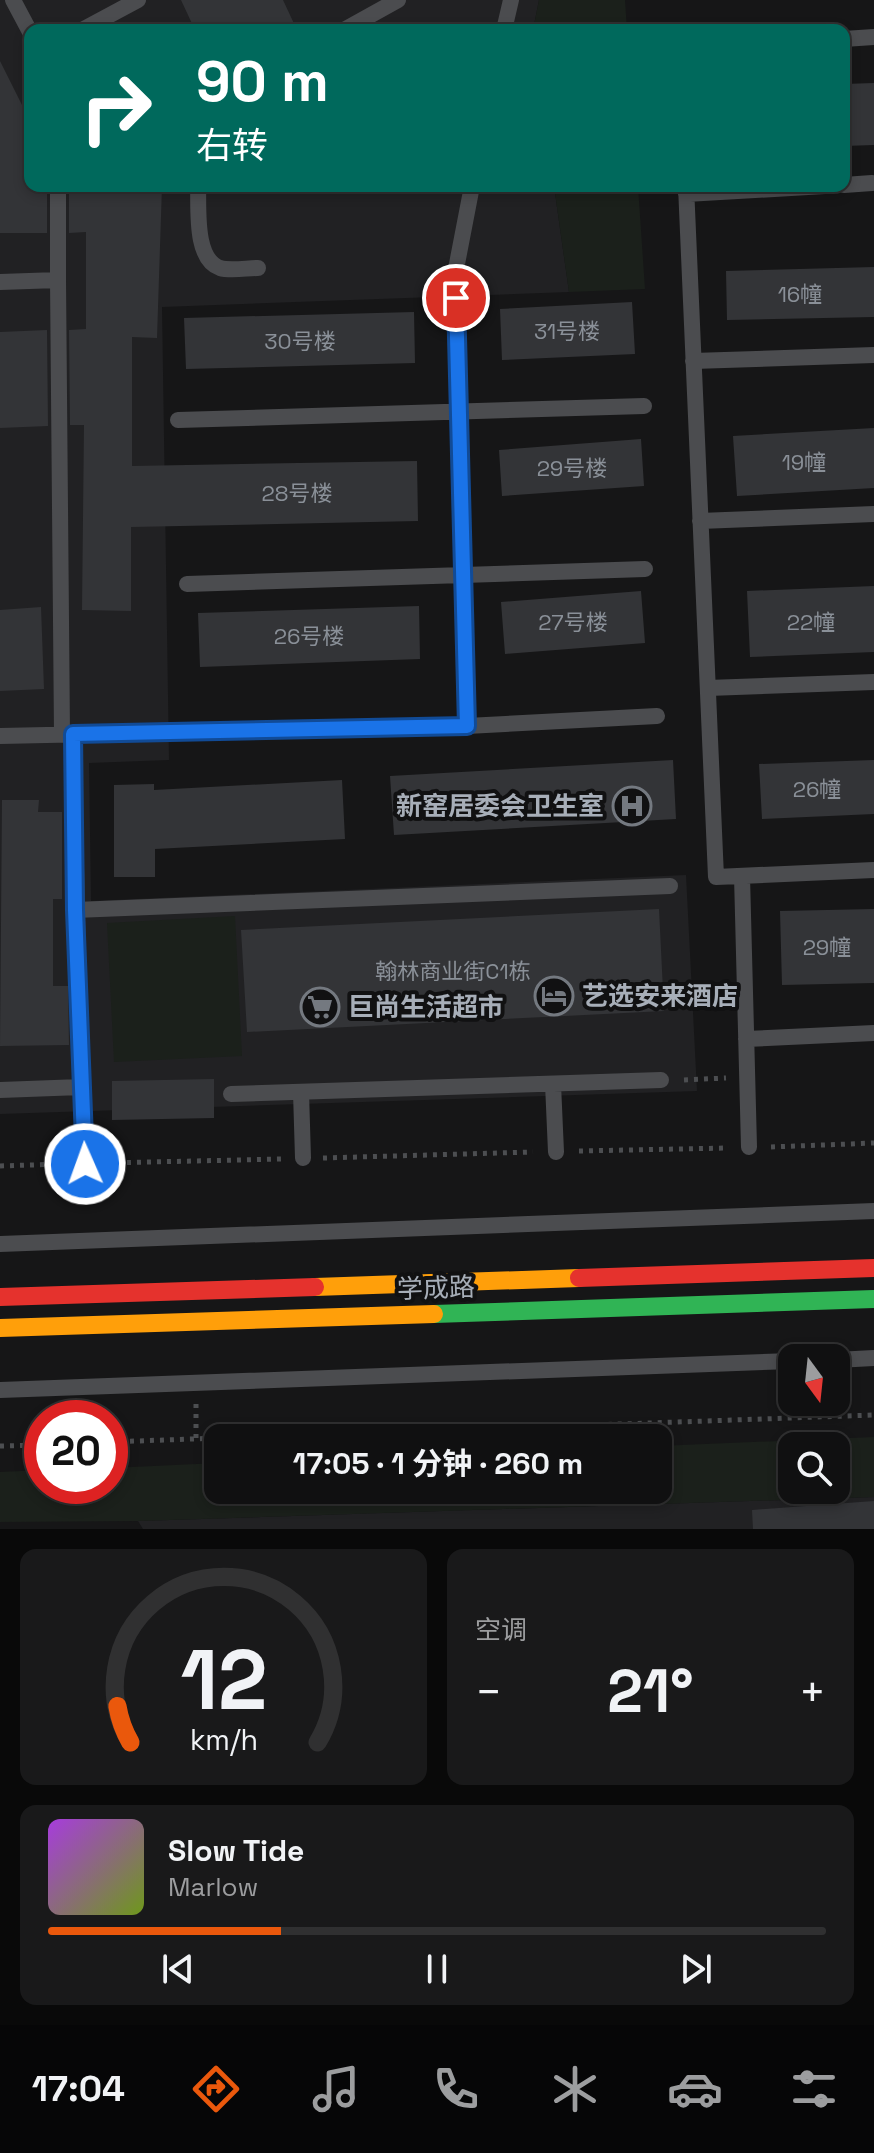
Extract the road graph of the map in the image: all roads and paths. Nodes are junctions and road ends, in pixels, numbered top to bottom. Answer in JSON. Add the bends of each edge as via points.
{"nodes":[{"id":1,"x":13,"y":0,"type":"edge"},
{"id":2,"x":138,"y":0,"type":"edge"},
{"id":3,"x":398,"y":0,"type":"edge"},
{"id":4,"x":511,"y":0,"type":"edge"},
{"id":5,"x":26,"y":24,"type":"edge"},
{"id":6,"x":93,"y":24,"type":"edge"},
{"id":7,"x":355,"y":24,"type":"edge"},
{"id":8,"x":505,"y":24,"type":"edge"},
{"id":9,"x":874,"y":37,"type":"edge"},
{"id":10,"x":850,"y":39,"type":"edge"},
{"id":11,"x":872,"y":183,"type":"dead end"},
{"id":12,"x":850,"y":185,"type":"edge"},
{"id":13,"x":58,"y":192,"type":"edge"},
{"id":14,"x":198,"y":192,"type":"edge"},
{"id":15,"x":471,"y":192,"type":"edge"},
{"id":16,"x":686,"y":192,"type":"edge"},
{"id":17,"x":258,"y":268,"type":"dead end"},
{"id":18,"x":58,"y":280,"type":"junction"},
{"id":19,"x":0,"y":282,"type":"edge"},
{"id":20,"x":874,"y":355,"type":"edge"},
{"id":21,"x":693,"y":361,"type":"junction"},
{"id":22,"x":644,"y":406,"type":"dead end"},
{"id":23,"x":459,"y":412,"type":"junction"},
{"id":24,"x":178,"y":420,"type":"dead end"},
{"id":25,"x":874,"y":514,"type":"edge"},
{"id":26,"x":700,"y":521,"type":"junction"},
{"id":27,"x":645,"y":569,"type":"dead end"},
{"id":28,"x":463,"y":575,"type":"junction"},
{"id":29,"x":187,"y":584,"type":"dead end"},
{"id":30,"x":874,"y":682,"type":"edge"},
{"id":31,"x":708,"y":688,"type":"junction"},
{"id":32,"x":657,"y":716,"type":"dead end"},
{"id":33,"x":467,"y":726,"type":"junction"},
{"id":34,"x":67,"y":734,"type":"junction"},
{"id":35,"x":0,"y":736,"type":"edge"},
{"id":36,"x":874,"y":870,"type":"edge"},
{"id":37,"x":742,"y":876,"type":"junction"},
{"id":38,"x":670,"y":886,"type":"dead end"},
{"id":39,"x":75,"y":910,"type":"junction"},
{"id":40,"x":874,"y":1033,"type":"edge"},
{"id":41,"x":746,"y":1039,"type":"junction"},
{"id":42,"x":747,"y":1078,"type":"junction"},
{"id":43,"x":661,"y":1080,"type":"joint"},
{"id":44,"x":553,"y":1084,"type":"junction"},
{"id":45,"x":81,"y":1087,"type":"junction"},
{"id":46,"x":0,"y":1090,"type":"edge"},
{"id":47,"x":301,"y":1092,"type":"junction"},
{"id":48,"x":231,"y":1094,"type":"dead end"},
{"id":49,"x":874,"y":1143,"type":"edge"},
{"id":50,"x":749,"y":1147,"type":"junction"},
{"id":51,"x":556,"y":1152,"type":"junction"},
{"id":52,"x":303,"y":1158,"type":"junction"},
{"id":53,"x":85,"y":1164,"type":"junction"},
{"id":54,"x":0,"y":1166,"type":"edge"},
{"id":55,"x":874,"y":1211,"type":"edge"},
{"id":56,"x":0,"y":1244,"type":"edge"},
{"id":57,"x":874,"y":1268,"type":"edge"},
{"id":58,"x":0,"y":1297,"type":"edge"},
{"id":59,"x":874,"y":1299,"type":"edge"},
{"id":60,"x":0,"y":1328,"type":"edge"},
{"id":61,"x":874,"y":1358,"type":"edge"},
{"id":62,"x":850,"y":1359,"type":"edge"},
{"id":63,"x":778,"y":1362,"type":"edge"},
{"id":64,"x":196,"y":1383,"type":"junction"},
{"id":65,"x":0,"y":1390,"type":"edge"},
{"id":66,"x":874,"y":1415,"type":"edge"},
{"id":67,"x":621,"y":1424,"type":"edge"},
{"id":68,"x":196,"y":1439,"type":"junction"},
{"id":69,"x":204,"y":1439,"type":"edge"},
{"id":70,"x":128,"y":1441,"type":"edge"},
{"id":71,"x":24,"y":1445,"type":"edge"},
{"id":72,"x":0,"y":1446,"type":"edge"}],
"edges":[{"from":1,"to":5,"type":"lane"},
{"from":2,"to":6,"type":"lane"},
{"from":3,"to":7,"type":"lane"},
{"from":4,"to":8,"type":"lane"},
{"from":9,"to":10,"type":"lane"},
{"from":11,"to":12,"type":"lane"},
{"from":13,"to":18,"type":"lane"},
{"from":14,"to":17,"type":"lane","via":[[200,245],[213,263],[220,268]]},
{"from":15,"to":23,"type":"lane","via":[[456,269]]},
{"from":16,"to":21,"type":"lane"},
{"from":18,"to":19,"type":"lane"},
{"from":18,"to":34,"type":"lane"},
{"from":20,"to":21,"type":"lane"},
{"from":21,"to":26,"type":"lane"},
{"from":22,"to":23,"type":"lane"},
{"from":23,"to":24,"type":"lane"},
{"from":23,"to":28,"type":"lane"},
{"from":25,"to":26,"type":"lane"},
{"from":26,"to":31,"type":"lane"},
{"from":27,"to":28,"type":"lane"},
{"from":28,"to":29,"type":"lane"},
{"from":28,"to":33,"type":"lane"},
{"from":30,"to":31,"type":"lane"},
{"from":31,"to":37,"type":"lane","via":[[716,877]]},
{"from":32,"to":33,"type":"lane"},
{"from":33,"to":34,"type":"lane"},
{"from":34,"to":35,"type":"lane"},
{"from":34,"to":39,"type":"lane"},
{"from":36,"to":37,"type":"lane"},
{"from":37,"to":41,"type":"lane"},
{"from":38,"to":39,"type":"lane"},
{"from":39,"to":45,"type":"lane"},
{"from":40,"to":41,"type":"lane"},
{"from":41,"to":42,"type":"lane"},
{"from":42,"to":43,"type":"path"},
{"from":42,"to":50,"type":"lane"},
{"from":43,"to":44,"type":"lane"},
{"from":44,"to":47,"type":"lane"},
{"from":44,"to":51,"type":"lane"},
{"from":45,"to":46,"type":"lane"},
{"from":45,"to":53,"type":"lane"},
{"from":47,"to":48,"type":"lane"},
{"from":47,"to":52,"type":"lane"},
{"from":49,"to":50,"type":"path"},
{"from":50,"to":51,"type":"path"},
{"from":51,"to":52,"type":"path"},
{"from":52,"to":53,"type":"path"},
{"from":53,"to":54,"type":"path"},
{"from":55,"to":56,"type":"lane"},
{"from":57,"to":58,"type":"main road","name":"学成路"},
{"from":59,"to":60,"type":"main road","name":"学成路"},
{"from":61,"to":62,"type":"lane"},
{"from":63,"to":64,"type":"lane"},
{"from":64,"to":65,"type":"lane"},
{"from":64,"to":68,"type":"path"},
{"from":66,"to":67,"type":"path"},
{"from":68,"to":69,"type":"path"},
{"from":68,"to":70,"type":"path"},
{"from":71,"to":72,"type":"path"}]}
